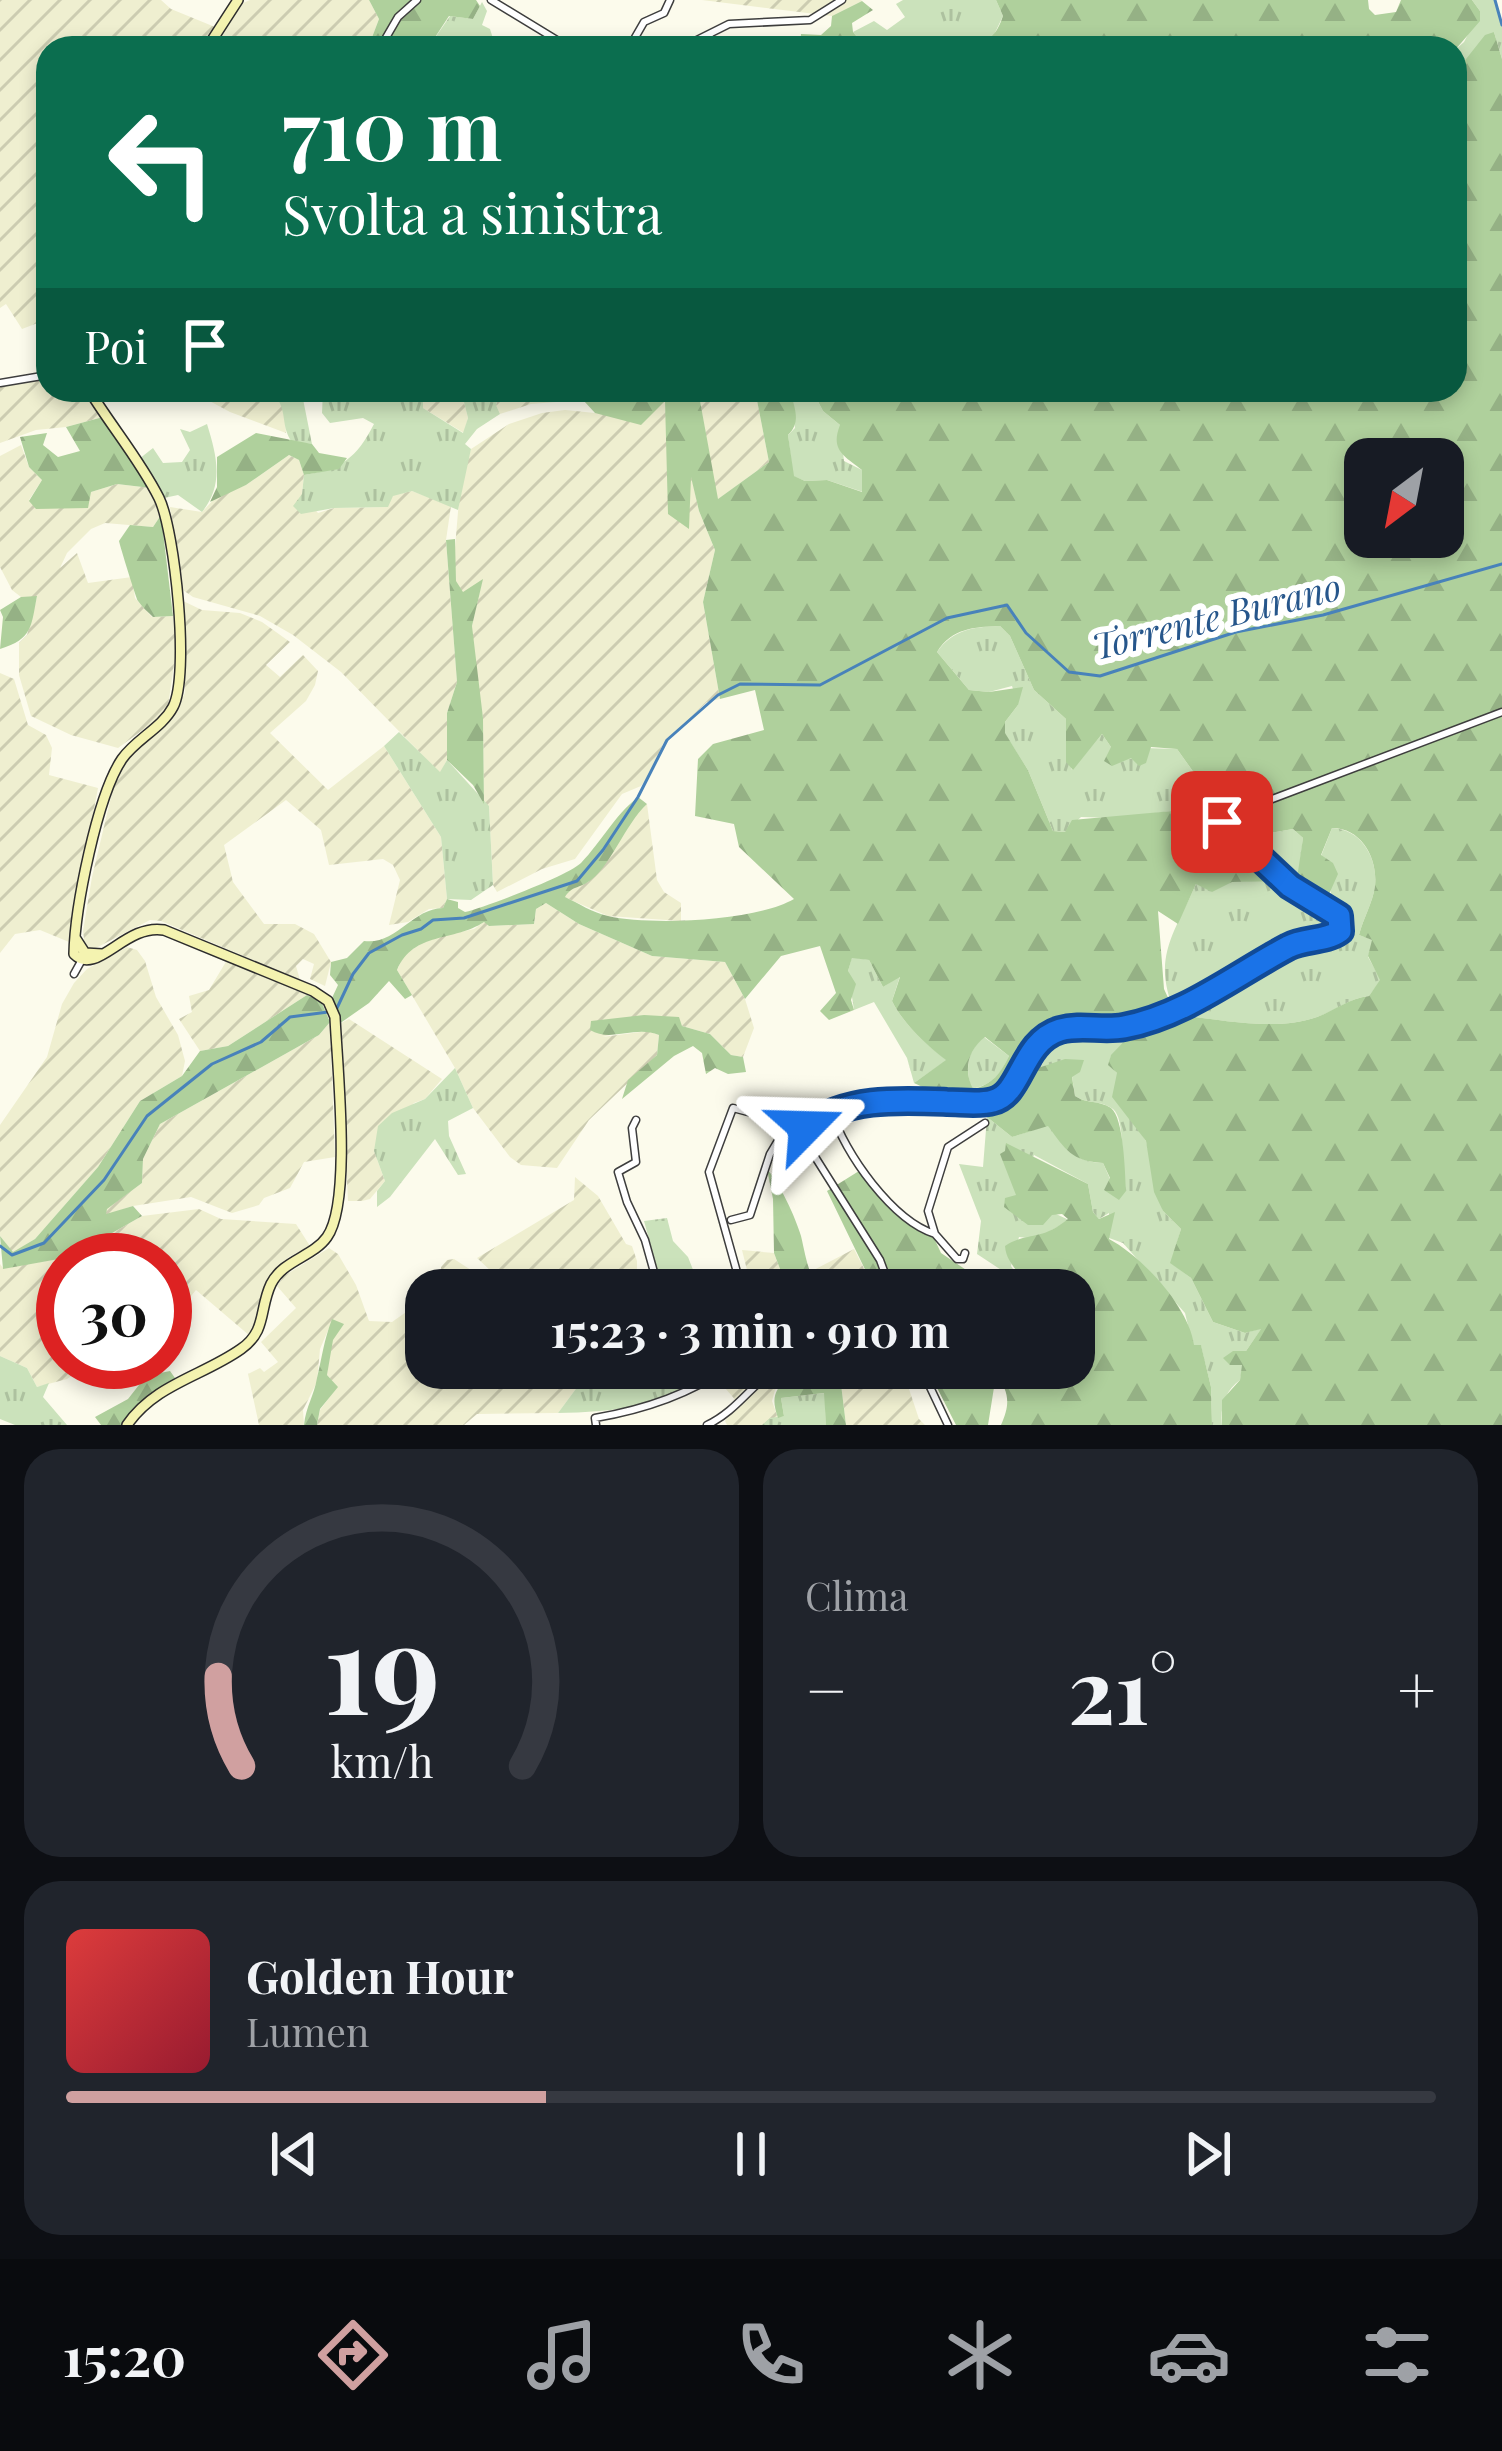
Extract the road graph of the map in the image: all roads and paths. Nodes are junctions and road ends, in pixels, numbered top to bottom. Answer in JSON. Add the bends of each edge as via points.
{"nodes":[{"id":1,"x":238,"y":0,"type":"edge"},
{"id":2,"x":417,"y":0,"type":"edge"},
{"id":3,"x":491,"y":0,"type":"edge"},
{"id":4,"x":670,"y":0,"type":"edge"},
{"id":5,"x":842,"y":0,"type":"edge"},
{"id":6,"x":710,"y":34,"type":"joint"},
{"id":7,"x":215,"y":36,"type":"edge"},
{"id":8,"x":387,"y":36,"type":"edge"},
{"id":9,"x":550,"y":36,"type":"edge"},
{"id":10,"x":636,"y":36,"type":"edge"},
{"id":11,"x":706,"y":36,"type":"edge"},
{"id":12,"x":36,"y":376,"type":"edge"},
{"id":13,"x":0,"y":383,"type":"edge"},
{"id":14,"x":96,"y":402,"type":"edge"},
{"id":15,"x":1502,"y":712,"type":"edge"},
{"id":16,"x":83,"y":957,"type":"junction"},
{"id":17,"x":74,"y":974,"type":"dead end"},
{"id":18,"x":832,"y":1112,"type":"junction"},
{"id":19,"x":636,"y":1120,"type":"dead end"},
{"id":20,"x":985,"y":1124,"type":"dead end"},
{"id":21,"x":786,"y":1126,"type":"junction"},
{"id":22,"x":800,"y":1133,"type":"junction"},
{"id":23,"x":731,"y":1220,"type":"dead end"},
{"id":24,"x":935,"y":1234,"type":"junction"},
{"id":25,"x":965,"y":1252,"type":"dead end"},
{"id":26,"x":653,"y":1269,"type":"edge"},
{"id":27,"x":736,"y":1269,"type":"edge"},
{"id":28,"x":883,"y":1269,"type":"edge"},
{"id":29,"x":692,"y":1389,"type":"edge"},
{"id":30,"x":751,"y":1389,"type":"edge"},
{"id":31,"x":931,"y":1389,"type":"edge"},
{"id":32,"x":127,"y":1425,"type":"edge"},
{"id":33,"x":596,"y":1425,"type":"edge"},
{"id":34,"x":707,"y":1425,"type":"edge"},
{"id":35,"x":948,"y":1425,"type":"edge"}],
"edges":[{"from":1,"to":7,"type":"main road"},
{"from":2,"to":8,"type":"street"},
{"from":3,"to":9,"type":"street"},
{"from":4,"to":10,"type":"street"},
{"from":5,"to":6,"type":"street","via":[[810,20],[729,24]]},
{"from":6,"to":11,"type":"street"},
{"from":12,"to":13,"type":"street"},
{"from":14,"to":16,"type":"main road","via":[[165,512],[181,646],[172,710],[134,745],[99,812],[74,954]]},
{"from":15,"to":18,"type":"street","via":[[1222,822],[1290,886],[1339,916],[1332,936],[1294,943],[1172,1013],[1046,1036],[993,1102],[878,1102]]},
{"from":16,"to":17,"type":"street"},
{"from":16,"to":32,"type":"main road","via":[[90,962],[146,928],[164,930],[313,991],[335,1017],[340,1205],[326,1240],[286,1264],[271,1285],[263,1327],[242,1348],[154,1396]]},
{"from":18,"to":22,"type":"street"},
{"from":18,"to":24,"type":"street","via":[[849,1150],[891,1205]]},
{"from":19,"to":26,"type":"street","via":[[637,1162],[618,1172]]},
{"from":20,"to":24,"type":"street","via":[[956,1139],[942,1158],[928,1211]]},
{"from":21,"to":22,"type":"street"},
{"from":21,"to":23,"type":"street","via":[[750,1215]]},
{"from":21,"to":27,"type":"street","via":[[733,1108],[709,1172]]},
{"from":22,"to":28,"type":"street"},
{"from":24,"to":25,"type":"street","via":[[957,1259]]},
{"from":29,"to":33,"type":"street","via":[[596,1418]]},
{"from":30,"to":34,"type":"street","via":[[728,1416]]},
{"from":31,"to":35,"type":"street"}]}
